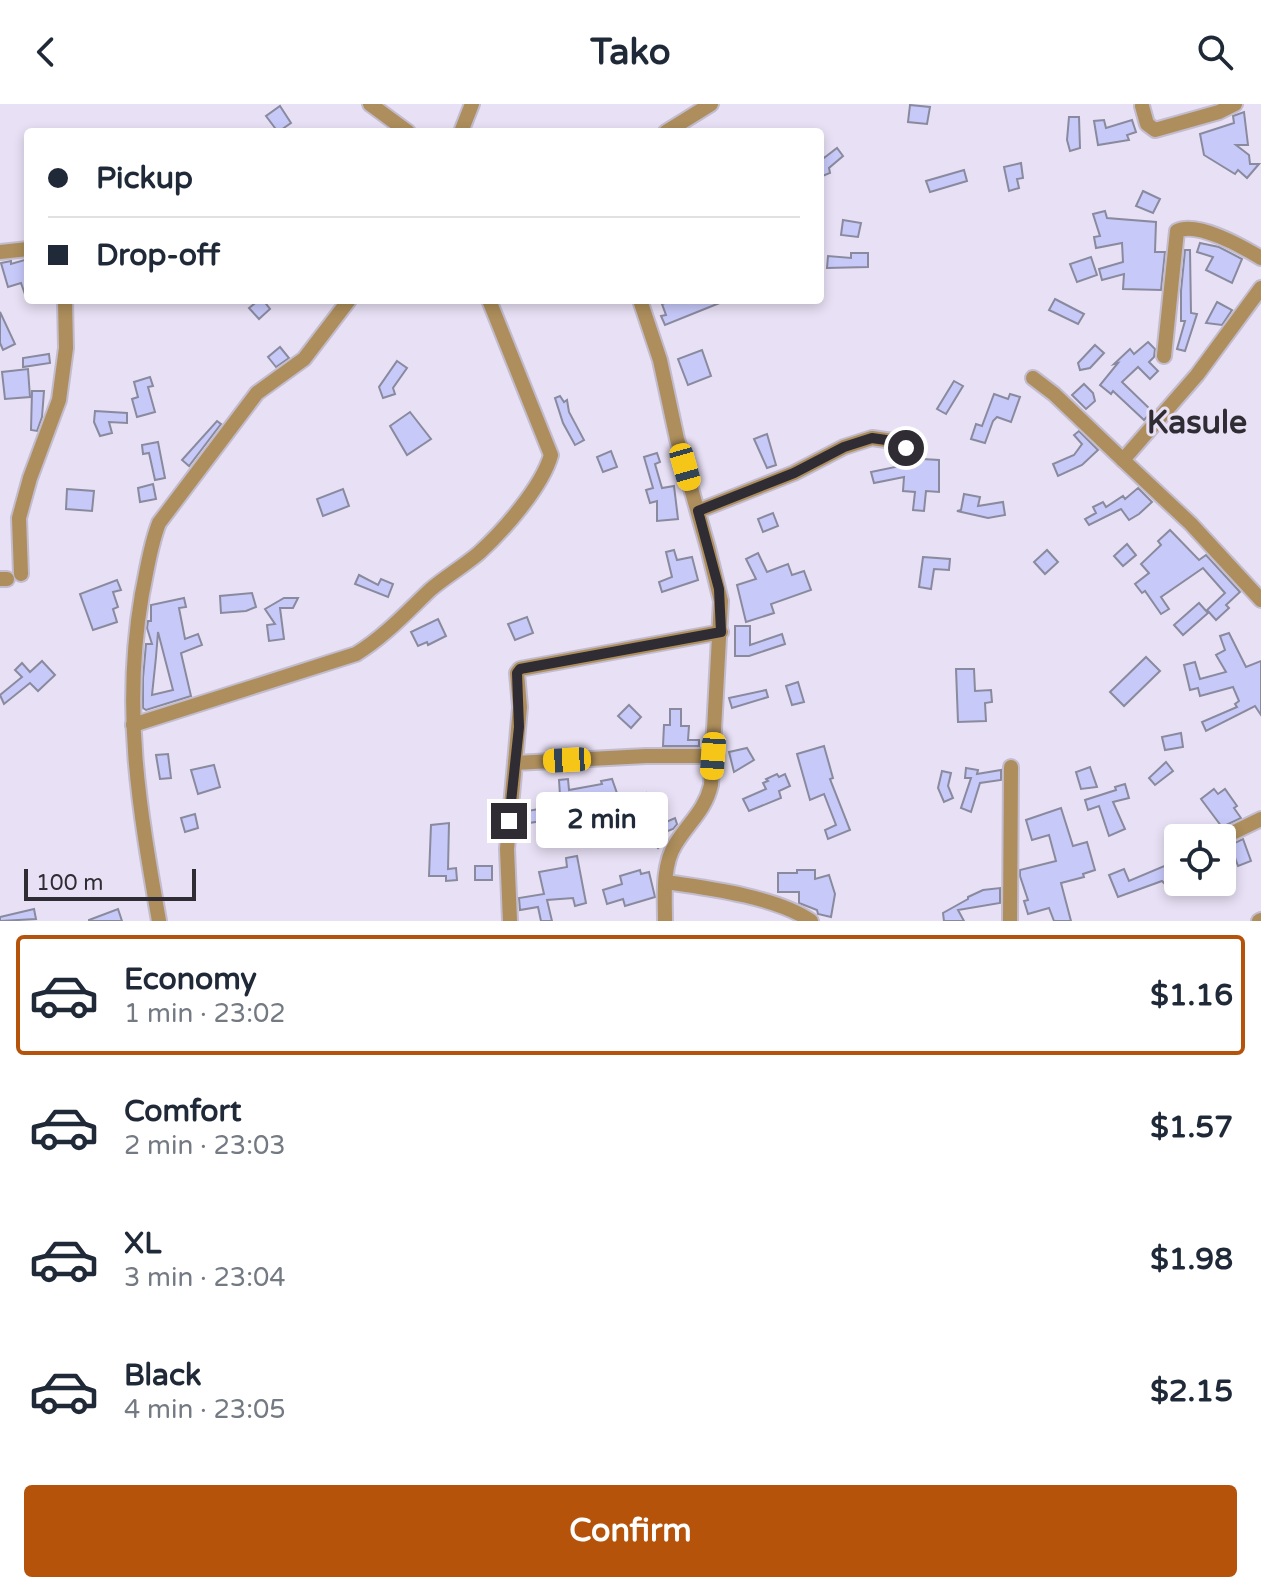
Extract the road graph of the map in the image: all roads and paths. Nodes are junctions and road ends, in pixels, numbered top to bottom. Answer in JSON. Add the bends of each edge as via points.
{"nodes":[{"id":1,"x":370,"y":104,"type":"edge"},
{"id":2,"x":472,"y":104,"type":"edge"},
{"id":3,"x":711,"y":104,"type":"edge"},
{"id":4,"x":1235,"y":104,"type":"edge"},
{"id":5,"x":1142,"y":106,"type":"edge"},
{"id":6,"x":403,"y":128,"type":"edge"},
{"id":7,"x":463,"y":128,"type":"edge"},
{"id":8,"x":672,"y":128,"type":"edge"},
{"id":9,"x":24,"y":249,"type":"edge"},
{"id":10,"x":0,"y":252,"type":"edge"},
{"id":11,"x":1261,"y":258,"type":"edge"},
{"id":12,"x":1261,"y":288,"type":"edge"},
{"id":13,"x":65,"y":304,"type":"edge"},
{"id":14,"x":346,"y":304,"type":"edge"},
{"id":15,"x":491,"y":304,"type":"edge"},
{"id":16,"x":641,"y":304,"type":"edge"},
{"id":17,"x":1164,"y":356,"type":"dead end"},
{"id":18,"x":1033,"y":378,"type":"dead end"},
{"id":19,"x":906,"y":448,"type":"dead end"},
{"id":20,"x":1123,"y":460,"type":"junction"},
{"id":21,"x":698,"y":511,"type":"junction"},
{"id":22,"x":9,"y":577,"type":"edge"},
{"id":23,"x":1261,"y":600,"type":"edge"},
{"id":24,"x":721,"y":632,"type":"junction"},
{"id":25,"x":133,"y":725,"type":"junction"},
{"id":26,"x":713,"y":756,"type":"junction"},
{"id":27,"x":515,"y":763,"type":"junction"},
{"id":28,"x":1011,"y":767,"type":"dead end"},
{"id":29,"x":1261,"y":819,"type":"edge"},
{"id":30,"x":1236,"y":831,"type":"edge"},
{"id":31,"x":666,"y":882,"type":"junction"},
{"id":32,"x":814,"y":920,"type":"edge"},
{"id":33,"x":159,"y":921,"type":"edge"},
{"id":34,"x":510,"y":921,"type":"edge"},
{"id":35,"x":665,"y":921,"type":"edge"},
{"id":36,"x":1010,"y":921,"type":"edge"}],
"edges":[{"from":1,"to":6,"type":"street"},
{"from":2,"to":7,"type":"street"},
{"from":3,"to":8,"type":"street"},
{"from":4,"to":5,"type":"street","via":[[1155,130],[1147,124]]},
{"from":9,"to":10,"type":"street"},
{"from":11,"to":17,"type":"street","via":[[1199,231],[1177,231]]},
{"from":12,"to":20,"type":"street","via":[[1197,375]]},
{"from":13,"to":22,"type":"street","via":[[59,400],[30,478]]},
{"from":14,"to":25,"type":"street","via":[[304,359],[257,393],[159,523],[136,629]]},
{"from":15,"to":25,"type":"street","via":[[551,455],[540,480],[508,522],[479,553],[356,654]]},
{"from":16,"to":21,"type":"street"},
{"from":18,"to":20,"type":"street"},
{"from":19,"to":21,"type":"street","via":[[872,438]]},
{"from":20,"to":23,"type":"street"},
{"from":21,"to":24,"type":"street","via":[[719,589]]},
{"from":24,"to":26,"type":"street"},
{"from":24,"to":27,"type":"street","via":[[520,669]]},
{"from":25,"to":33,"type":"street","via":[[135,773]]},
{"from":26,"to":27,"type":"street"},
{"from":26,"to":31,"type":"street","via":[[709,797],[670,854]]},
{"from":27,"to":34,"type":"street","via":[[507,849]]},
{"from":28,"to":36,"type":"street"},
{"from":29,"to":30,"type":"street"},
{"from":31,"to":32,"type":"street","via":[[736,894]]},
{"from":31,"to":35,"type":"street"}]}
